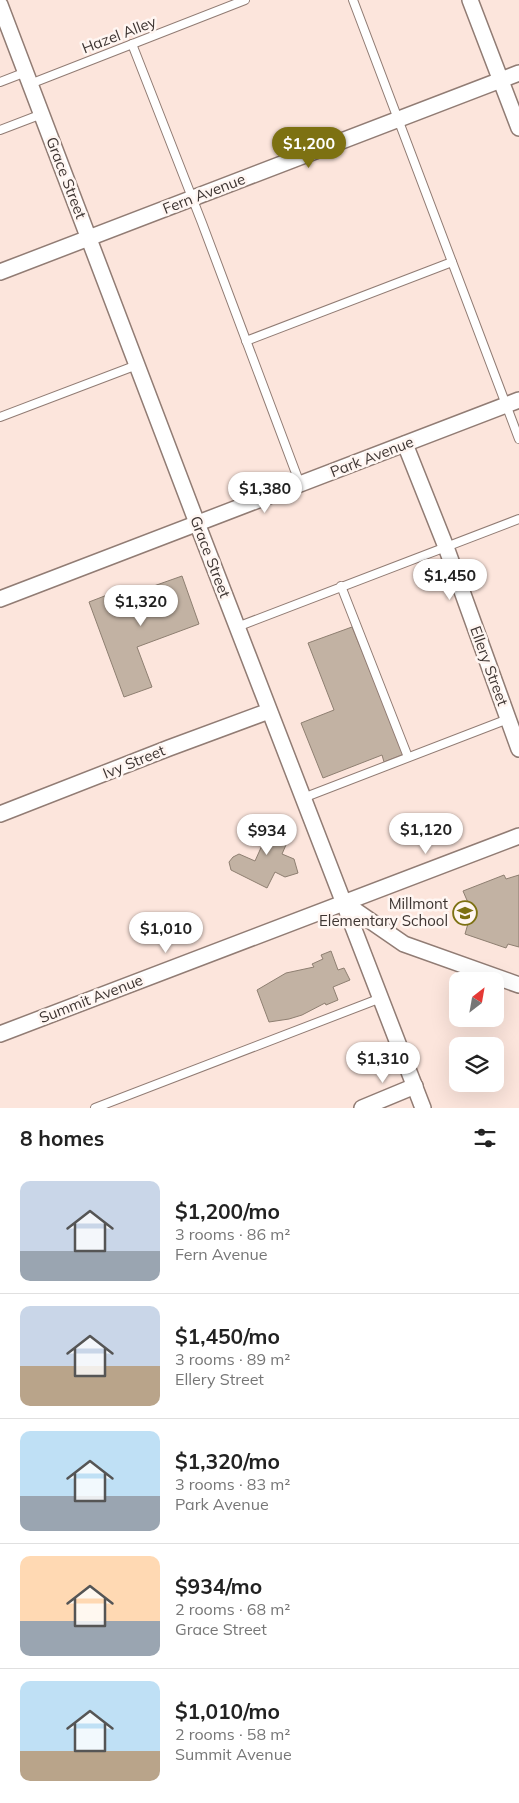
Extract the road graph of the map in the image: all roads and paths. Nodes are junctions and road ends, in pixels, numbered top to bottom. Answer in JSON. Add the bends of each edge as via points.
{"nodes":[{"id":1,"x":245,"y":0,"type":"edge"},
{"id":2,"x":353,"y":0,"type":"edge"},
{"id":3,"x":470,"y":0,"type":"edge"},
{"id":4,"x":0,"y":5,"type":"edge"},
{"id":5,"x":132,"y":44,"type":"junction"},
{"id":6,"x":519,"y":73,"type":"edge"},
{"id":7,"x":28,"y":78,"type":"junction"},
{"id":8,"x":501,"y":80,"type":"junction"},
{"id":9,"x":0,"y":82,"type":"edge"},
{"id":10,"x":42,"y":114,"type":"junction"},
{"id":11,"x":399,"y":119,"type":"junction"},
{"id":12,"x":519,"y":128,"type":"edge"},
{"id":13,"x":0,"y":130,"type":"edge"},
{"id":14,"x":193,"y":198,"type":"junction"},
{"id":15,"x":89,"y":238,"type":"junction"},
{"id":16,"x":452,"y":262,"type":"junction"},
{"id":17,"x":0,"y":272,"type":"edge"},
{"id":18,"x":246,"y":341,"type":"junction"},
{"id":19,"x":138,"y":365,"type":"junction"},
{"id":20,"x":513,"y":403,"type":"edge"},
{"id":21,"x":0,"y":417,"type":"edge"},
{"id":22,"x":519,"y":439,"type":"edge"},
{"id":23,"x":405,"y":444,"type":"junction"},
{"id":24,"x":300,"y":484,"type":"junction"},
{"id":25,"x":519,"y":519,"type":"edge"},
{"id":26,"x":197,"y":524,"type":"junction"},
{"id":27,"x":446,"y":547,"type":"junction"},
{"id":28,"x":341,"y":586,"type":"junction"},
{"id":29,"x":0,"y":599,"type":"edge"},
{"id":30,"x":237,"y":627,"type":"junction"},
{"id":31,"x":270,"y":711,"type":"junction"},
{"id":32,"x":508,"y":719,"type":"junction"},
{"id":33,"x":519,"y":749,"type":"edge"},
{"id":34,"x":408,"y":757,"type":"junction"},
{"id":35,"x":303,"y":798,"type":"junction"},
{"id":36,"x":0,"y":814,"type":"edge"},
{"id":37,"x":519,"y":836,"type":"edge"},
{"id":38,"x":343,"y":902,"type":"junction"},
{"id":39,"x":519,"y":985,"type":"edge"},
{"id":40,"x":380,"y":998,"type":"junction"},
{"id":41,"x":0,"y":1034,"type":"edge"},
{"id":42,"x":414,"y":1086,"type":"junction"},
{"id":43,"x":95,"y":1108,"type":"edge"},
{"id":44,"x":362,"y":1108,"type":"edge"},
{"id":45,"x":423,"y":1108,"type":"edge"}],
"edges":[{"from":1,"to":5,"type":"lane","name":"Hazel Alley"},
{"from":2,"to":11,"type":"lane"},
{"from":3,"to":8,"type":"street"},
{"from":4,"to":7,"type":"street","name":"Grace Street"},
{"from":5,"to":7,"type":"lane","name":"Hazel Alley"},
{"from":5,"to":14,"type":"lane"},
{"from":6,"to":8,"type":"street","name":"Fern Avenue"},
{"from":7,"to":9,"type":"lane","name":"Hazel Alley"},
{"from":7,"to":10,"type":"street","name":"Grace Street"},
{"from":8,"to":11,"type":"street","name":"Fern Avenue"},
{"from":8,"to":12,"type":"street"},
{"from":10,"to":13,"type":"lane"},
{"from":10,"to":15,"type":"street","name":"Grace Street"},
{"from":11,"to":14,"type":"street","name":"Fern Avenue"},
{"from":11,"to":16,"type":"lane"},
{"from":14,"to":15,"type":"street","name":"Fern Avenue"},
{"from":14,"to":18,"type":"lane"},
{"from":15,"to":17,"type":"street","name":"Fern Avenue"},
{"from":15,"to":19,"type":"street","name":"Grace Street"},
{"from":16,"to":18,"type":"lane"},
{"from":16,"to":20,"type":"lane"},
{"from":18,"to":24,"type":"lane"},
{"from":19,"to":21,"type":"lane"},
{"from":19,"to":26,"type":"street","name":"Grace Street"},
{"from":20,"to":22,"type":"lane"},
{"from":20,"to":23,"type":"street","name":"Park Avenue"},
{"from":23,"to":24,"type":"street","name":"Park Avenue"},
{"from":23,"to":27,"type":"street","name":"Ellery Street"},
{"from":24,"to":26,"type":"street","name":"Park Avenue"},
{"from":25,"to":27,"type":"lane"},
{"from":26,"to":29,"type":"street","name":"Park Avenue"},
{"from":26,"to":30,"type":"street","name":"Grace Street"},
{"from":27,"to":28,"type":"lane"},
{"from":27,"to":32,"type":"street","name":"Ellery Street"},
{"from":28,"to":30,"type":"lane"},
{"from":28,"to":34,"type":"lane"},
{"from":30,"to":31,"type":"street","name":"Grace Street"},
{"from":31,"to":35,"type":"street","name":"Grace Street"},
{"from":31,"to":36,"type":"street","name":"Ivy Street"},
{"from":32,"to":33,"type":"street","name":"Ellery Street"},
{"from":32,"to":34,"type":"lane"},
{"from":34,"to":35,"type":"lane"},
{"from":35,"to":38,"type":"street","name":"Grace Street"},
{"from":37,"to":38,"type":"street","name":"Summit Avenue"},
{"from":38,"to":39,"type":"street","via":[[404,944]]},
{"from":38,"to":40,"type":"street","name":"Grace Street"},
{"from":38,"to":41,"type":"street","name":"Summit Avenue"},
{"from":40,"to":42,"type":"street","name":"Grace Street"},
{"from":40,"to":43,"type":"lane"},
{"from":42,"to":44,"type":"street"},
{"from":42,"to":45,"type":"street","name":"Grace Street"}]}
